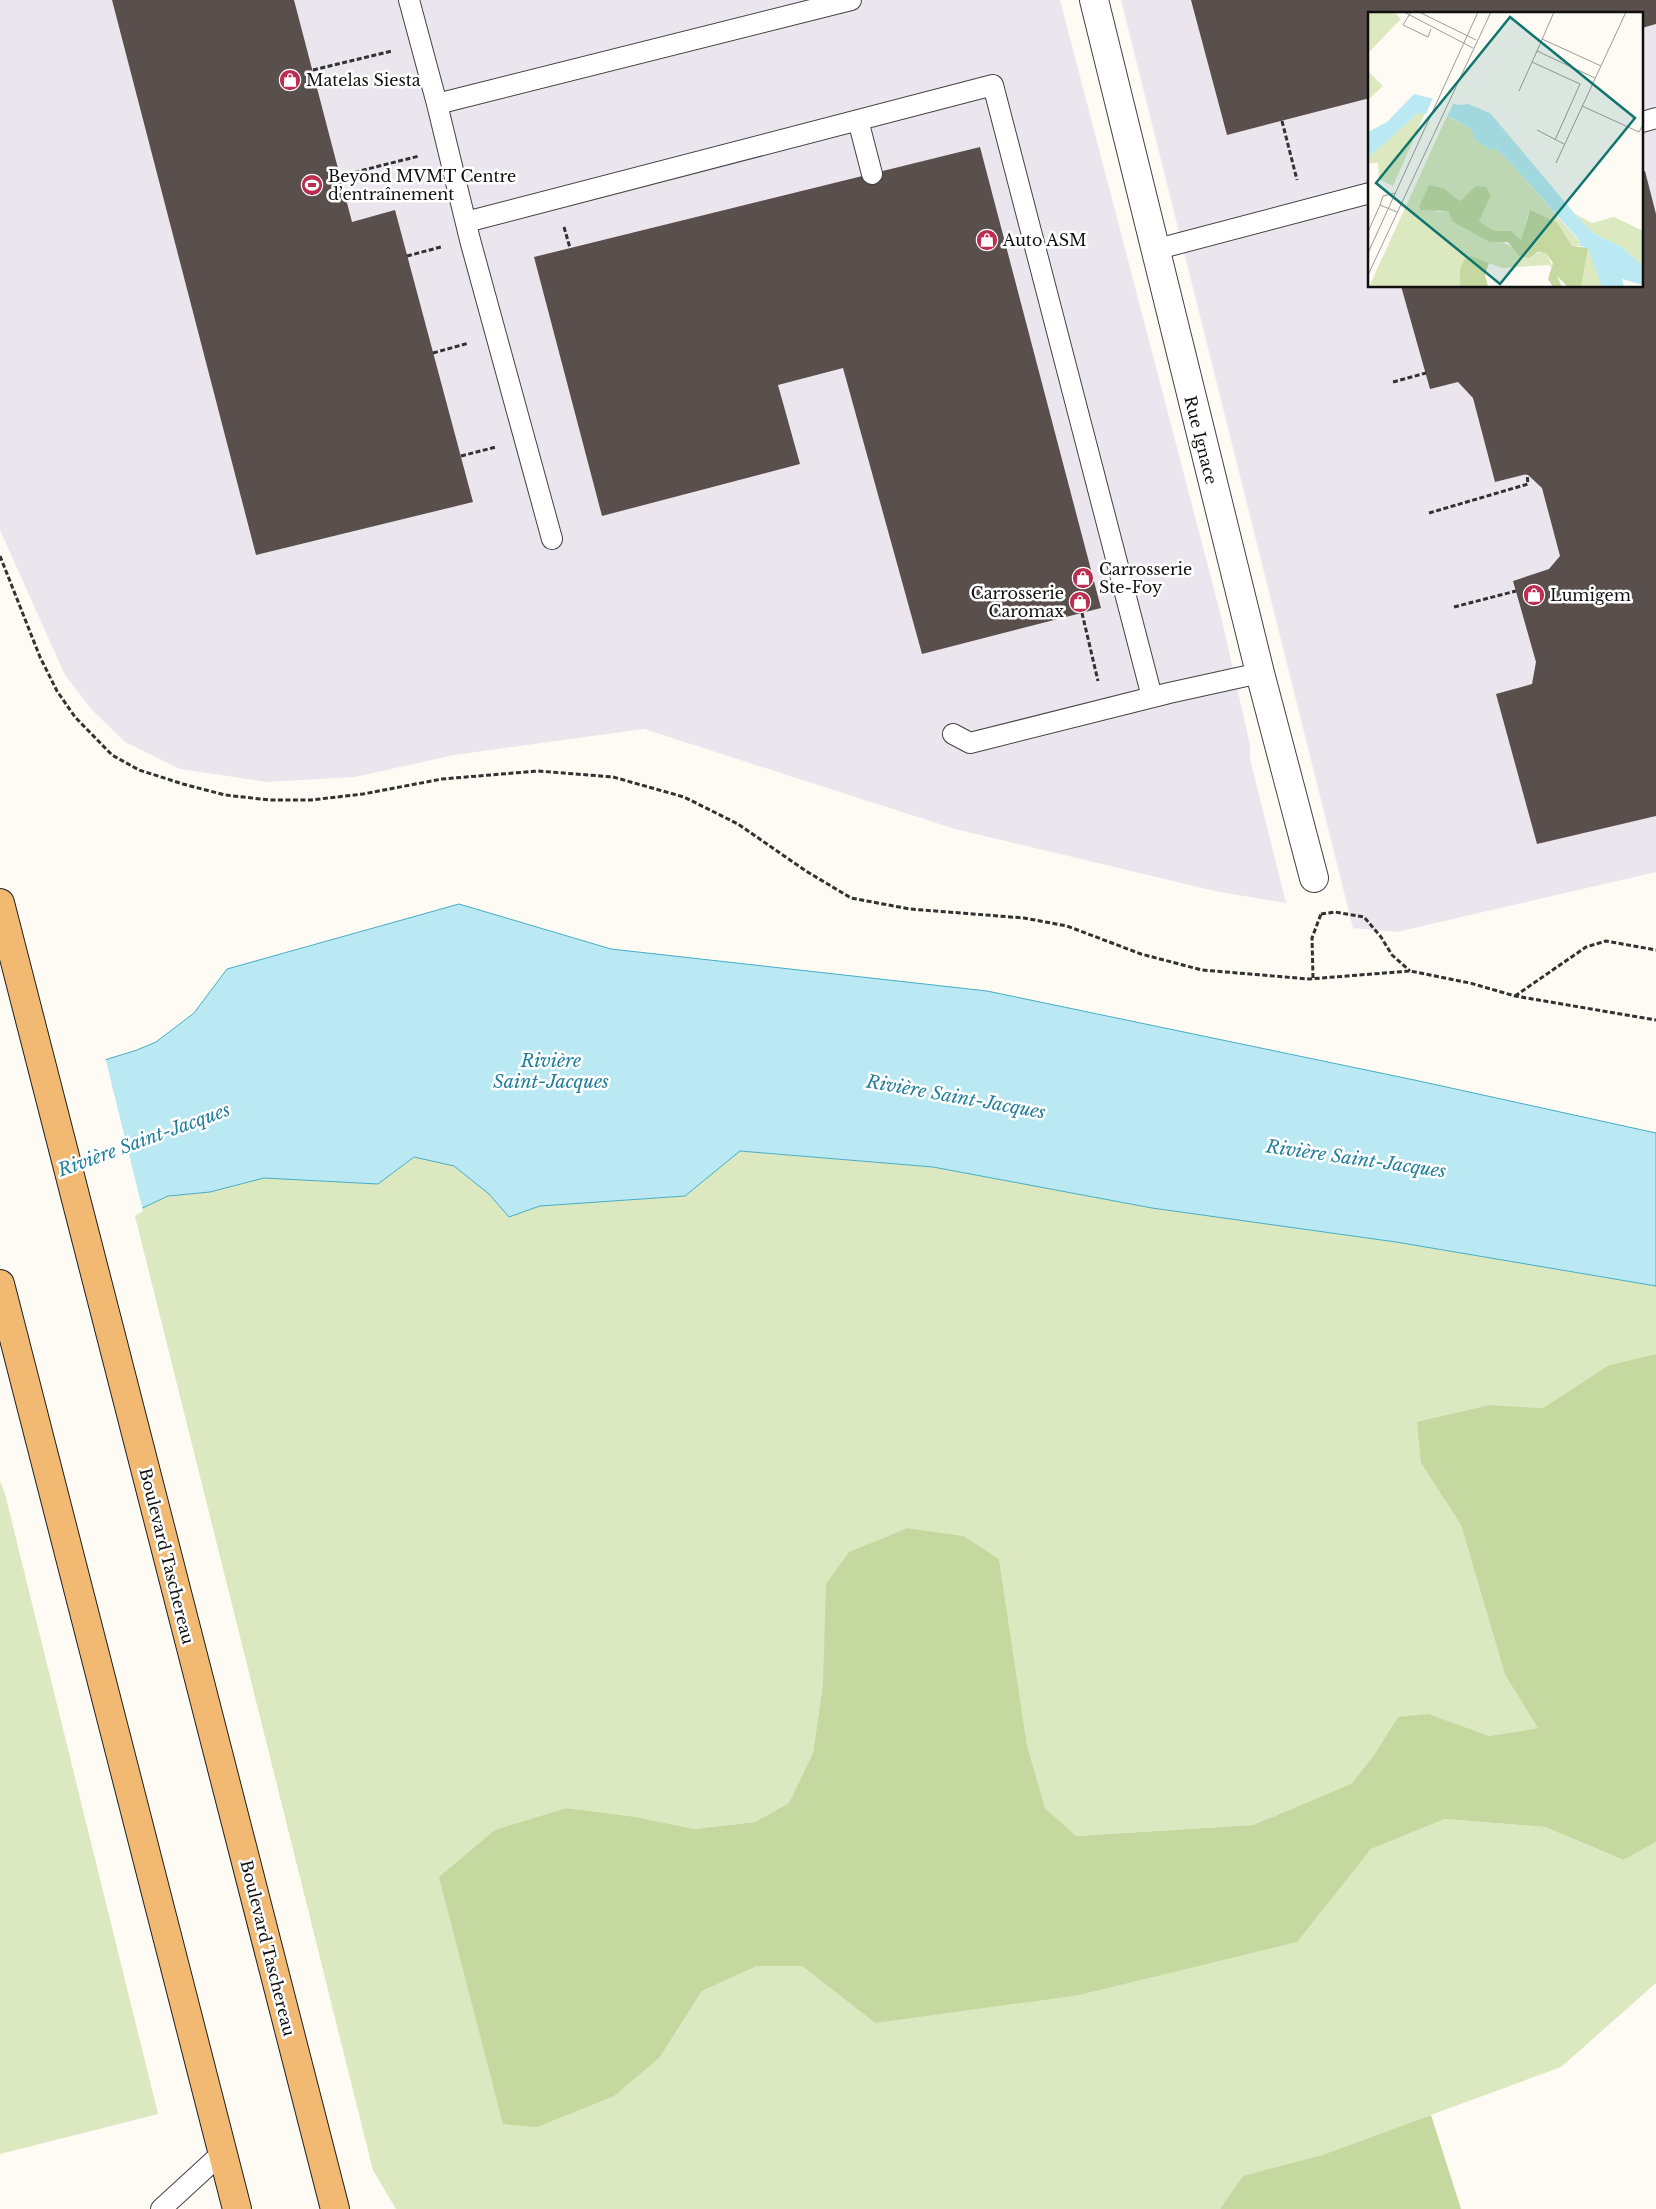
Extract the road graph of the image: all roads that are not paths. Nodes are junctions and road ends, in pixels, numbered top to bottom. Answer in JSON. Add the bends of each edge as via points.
{"nodes":[{"id":1,"x":409,"y":0,"type":"edge"},
{"id":2,"x":851,"y":0,"type":"edge"},
{"id":3,"x":1094,"y":0,"type":"edge"},
{"id":4,"x":437,"y":104,"type":"junction"},
{"id":5,"x":858,"y":120,"type":"junction"},
{"id":6,"x":872,"y":174,"type":"dead end"},
{"id":7,"x":1368,"y":194,"type":"edge"},
{"id":8,"x":466,"y":222,"type":"junction"},
{"id":9,"x":1154,"y":250,"type":"junction"},
{"id":10,"x":552,"y":539,"type":"dead end"},
{"id":11,"x":1260,"y":673,"type":"junction"},
{"id":12,"x":1152,"y":697,"type":"junction"},
{"id":13,"x":953,"y":734,"type":"dead end"},
{"id":14,"x":1314,"y":878,"type":"dead end"},
{"id":15,"x":0,"y":903,"type":"edge"},
{"id":16,"x":2,"y":1290,"type":"edge"},
{"id":17,"x":222,"y":2153,"type":"junction"},
{"id":18,"x":161,"y":2209,"type":"edge"},
{"id":19,"x":237,"y":2209,"type":"edge"},
{"id":20,"x":335,"y":2209,"type":"edge"}],
"edges":[{"from":1,"to":4,"type":"lane"},
{"from":2,"to":4,"type":"lane"},
{"from":3,"to":9,"type":"street","name":"Rue Ignace"},
{"from":4,"to":8,"type":"lane"},
{"from":5,"to":6,"type":"lane"},
{"from":5,"to":8,"type":"lane"},
{"from":5,"to":12,"type":"lane","via":[[993,85]]},
{"from":7,"to":9,"type":"lane"},
{"from":8,"to":10,"type":"lane"},
{"from":9,"to":11,"type":"street","name":"Rue Ignace"},
{"from":11,"to":12,"type":"lane"},
{"from":11,"to":14,"type":"street","name":"Rue Ignace"},
{"from":12,"to":13,"type":"lane","via":[[970,743]]},
{"from":15,"to":20,"type":"main road","name":"Boulevard Taschereau"},
{"from":16,"to":17,"type":"main road"},
{"from":17,"to":18,"type":"lane"},
{"from":17,"to":19,"type":"main road"}]}
